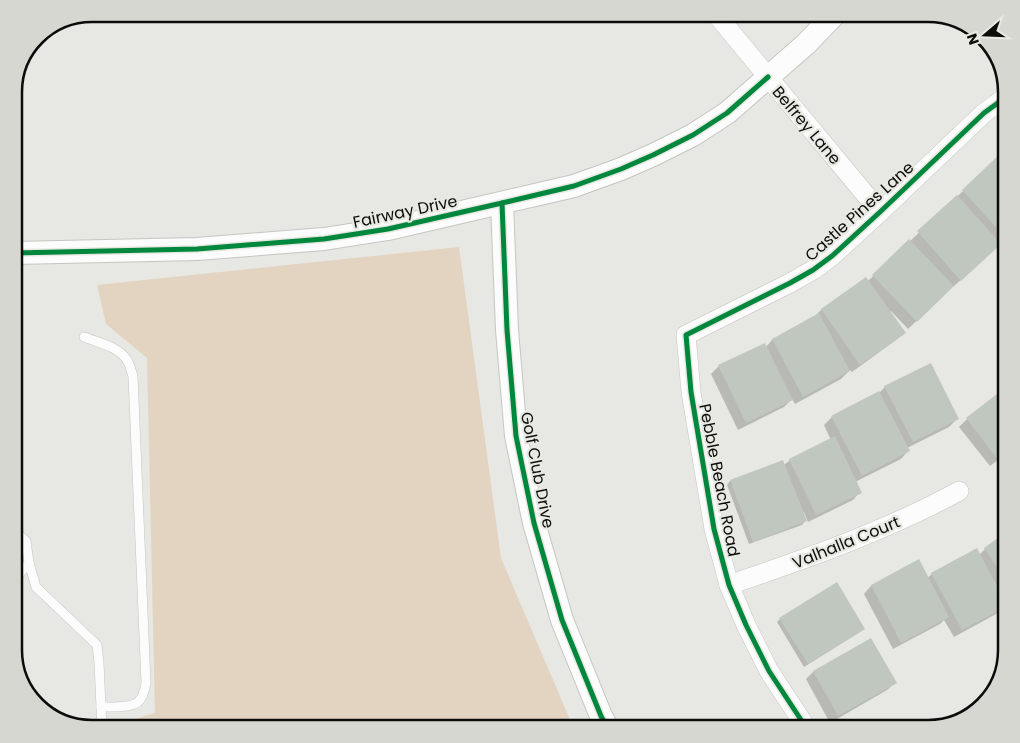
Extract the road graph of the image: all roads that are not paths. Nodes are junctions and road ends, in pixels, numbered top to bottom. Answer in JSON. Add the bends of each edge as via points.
{"nodes":[{"id":1,"x":723,"y":22,"type":"edge"},
{"id":2,"x":827,"y":22,"type":"edge"},
{"id":3,"x":768,"y":77,"type":"junction"},
{"id":4,"x":998,"y":103,"type":"edge"},
{"id":5,"x":502,"y":203,"type":"junction"},
{"id":6,"x":880,"y":212,"type":"junction"},
{"id":7,"x":23,"y":253,"type":"edge"},
{"id":8,"x":686,"y":335,"type":"joint"},
{"id":9,"x":84,"y":338,"type":"dead end"},
{"id":10,"x":959,"y":492,"type":"dead end"},
{"id":11,"x":23,"y":538,"type":"edge"},
{"id":12,"x":29,"y":563,"type":"junction"},
{"id":13,"x":23,"y":570,"type":"edge"},
{"id":14,"x":729,"y":585,"type":"junction"},
{"id":15,"x":101,"y":707,"type":"junction"},
{"id":16,"x":102,"y":720,"type":"edge"},
{"id":17,"x":603,"y":720,"type":"edge"},
{"id":18,"x":801,"y":720,"type":"edge"}],
"edges":[{"from":1,"to":3,"type":"street","name":"Belfrey Lane"},
{"from":2,"to":3,"type":"street","name":"Fairway Drive"},
{"from":3,"to":5,"type":"street","name":"Fairway Drive","via":[[727,113],[653,155],[574,186]]},
{"from":3,"to":6,"type":"street","name":"Belfrey Lane"},
{"from":4,"to":6,"type":"street","name":"Castle Pines Lane"},
{"from":5,"to":7,"type":"street","name":"Fairway Drive","via":[[388,229],[324,239],[198,249]]},
{"from":5,"to":17,"type":"street","name":"Golf Club Drive","via":[[507,330],[516,436],[534,523],[562,620]]},
{"from":6,"to":8,"type":"street","name":"Castle Pines Lane","via":[[813,270]]},
{"from":8,"to":14,"type":"street","name":"Pebble Beach Road","via":[[691,392],[714,529]]},
{"from":9,"to":15,"type":"lane","via":[[119,351],[127,361],[133,386],[146,683],[138,702],[128,706]]},
{"from":10,"to":14,"type":"street","name":"Valhalla Court","via":[[848,543]]},
{"from":11,"to":12,"type":"lane"},
{"from":12,"to":13,"type":"lane"},
{"from":12,"to":15,"type":"lane","via":[[36,586],[97,645]]},
{"from":14,"to":18,"type":"street","name":"Pebble Beach Road","via":[[770,671]]},
{"from":15,"to":16,"type":"lane"}]}
